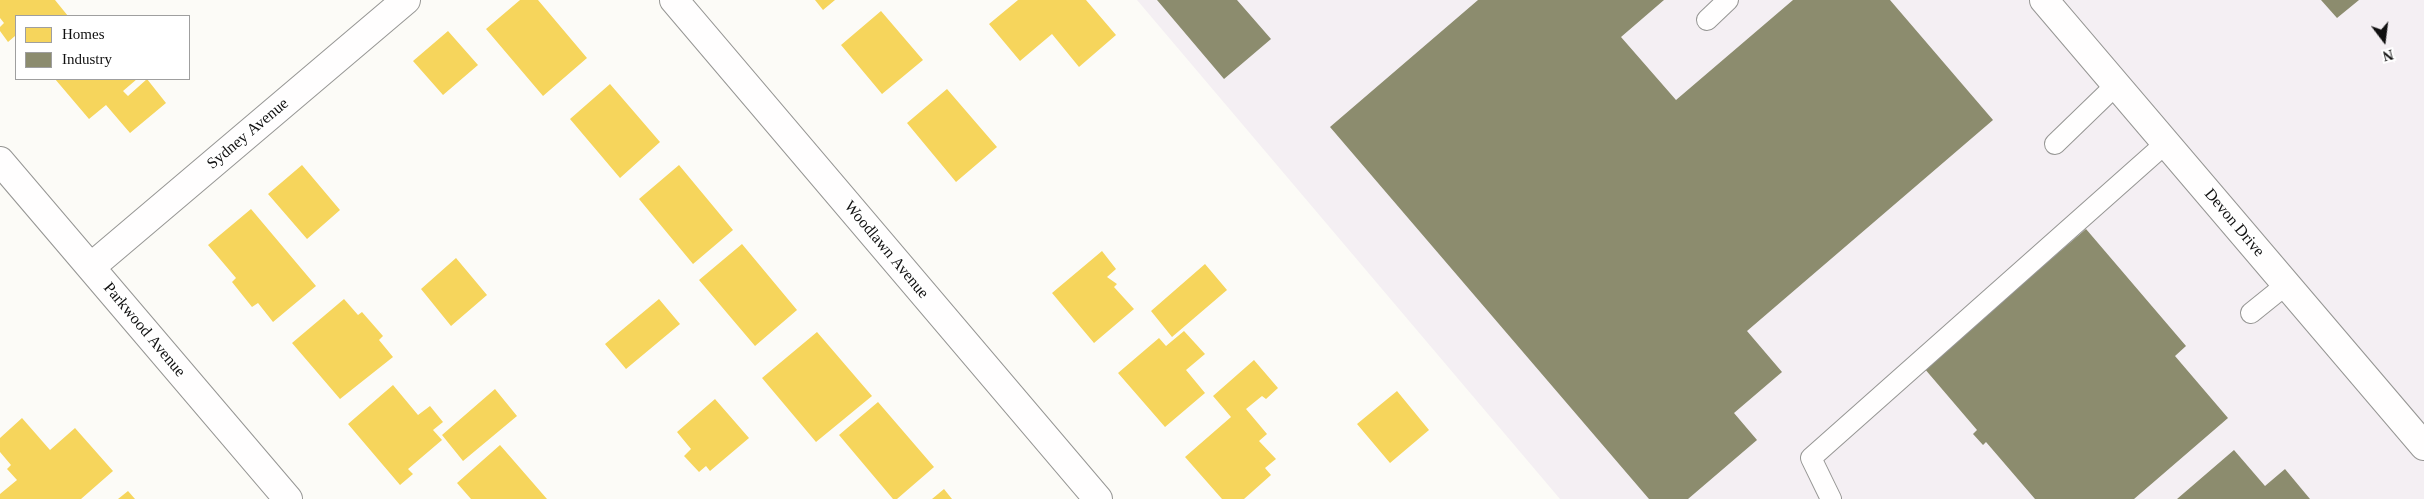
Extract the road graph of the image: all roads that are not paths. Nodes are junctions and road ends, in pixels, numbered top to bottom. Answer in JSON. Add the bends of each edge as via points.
{"nodes":[{"id":1,"x":406,"y":0,"type":"edge"},
{"id":2,"x":674,"y":0,"type":"edge"},
{"id":3,"x":1728,"y":0,"type":"edge"},
{"id":4,"x":2044,"y":0,"type":"edge"},
{"id":5,"x":1707,"y":20,"type":"dead end"},
{"id":6,"x":2116,"y":85,"type":"junction"},
{"id":7,"x":2166,"y":142,"type":"junction"},
{"id":8,"x":2054,"y":144,"type":"dead end"},
{"id":9,"x":0,"y":161,"type":"edge"},
{"id":10,"x":90,"y":267,"type":"junction"},
{"id":11,"x":2286,"y":284,"type":"junction"},
{"id":12,"x":2251,"y":313,"type":"dead end"},
{"id":13,"x":2424,"y":446,"type":"edge"},
{"id":14,"x":288,"y":499,"type":"edge"},
{"id":15,"x":1098,"y":499,"type":"edge"},
{"id":16,"x":1831,"y":499,"type":"edge"}],
"edges":[{"from":1,"to":10,"type":"street","name":"Sydney Avenue"},
{"from":2,"to":15,"type":"street","name":"Woodlawn Avenue"},
{"from":3,"to":5,"type":"lane"},
{"from":4,"to":6,"type":"street","name":"Devon Drive"},
{"from":6,"to":7,"type":"street","name":"Devon Drive"},
{"from":6,"to":8,"type":"lane"},
{"from":7,"to":11,"type":"street","name":"Devon Drive"},
{"from":7,"to":16,"type":"lane","via":[[1811,458]]},
{"from":9,"to":10,"type":"street","name":"Parkwood Avenue"},
{"from":10,"to":14,"type":"street","name":"Parkwood Avenue"},
{"from":11,"to":12,"type":"lane"},
{"from":11,"to":13,"type":"street","name":"Devon Drive"}]}
